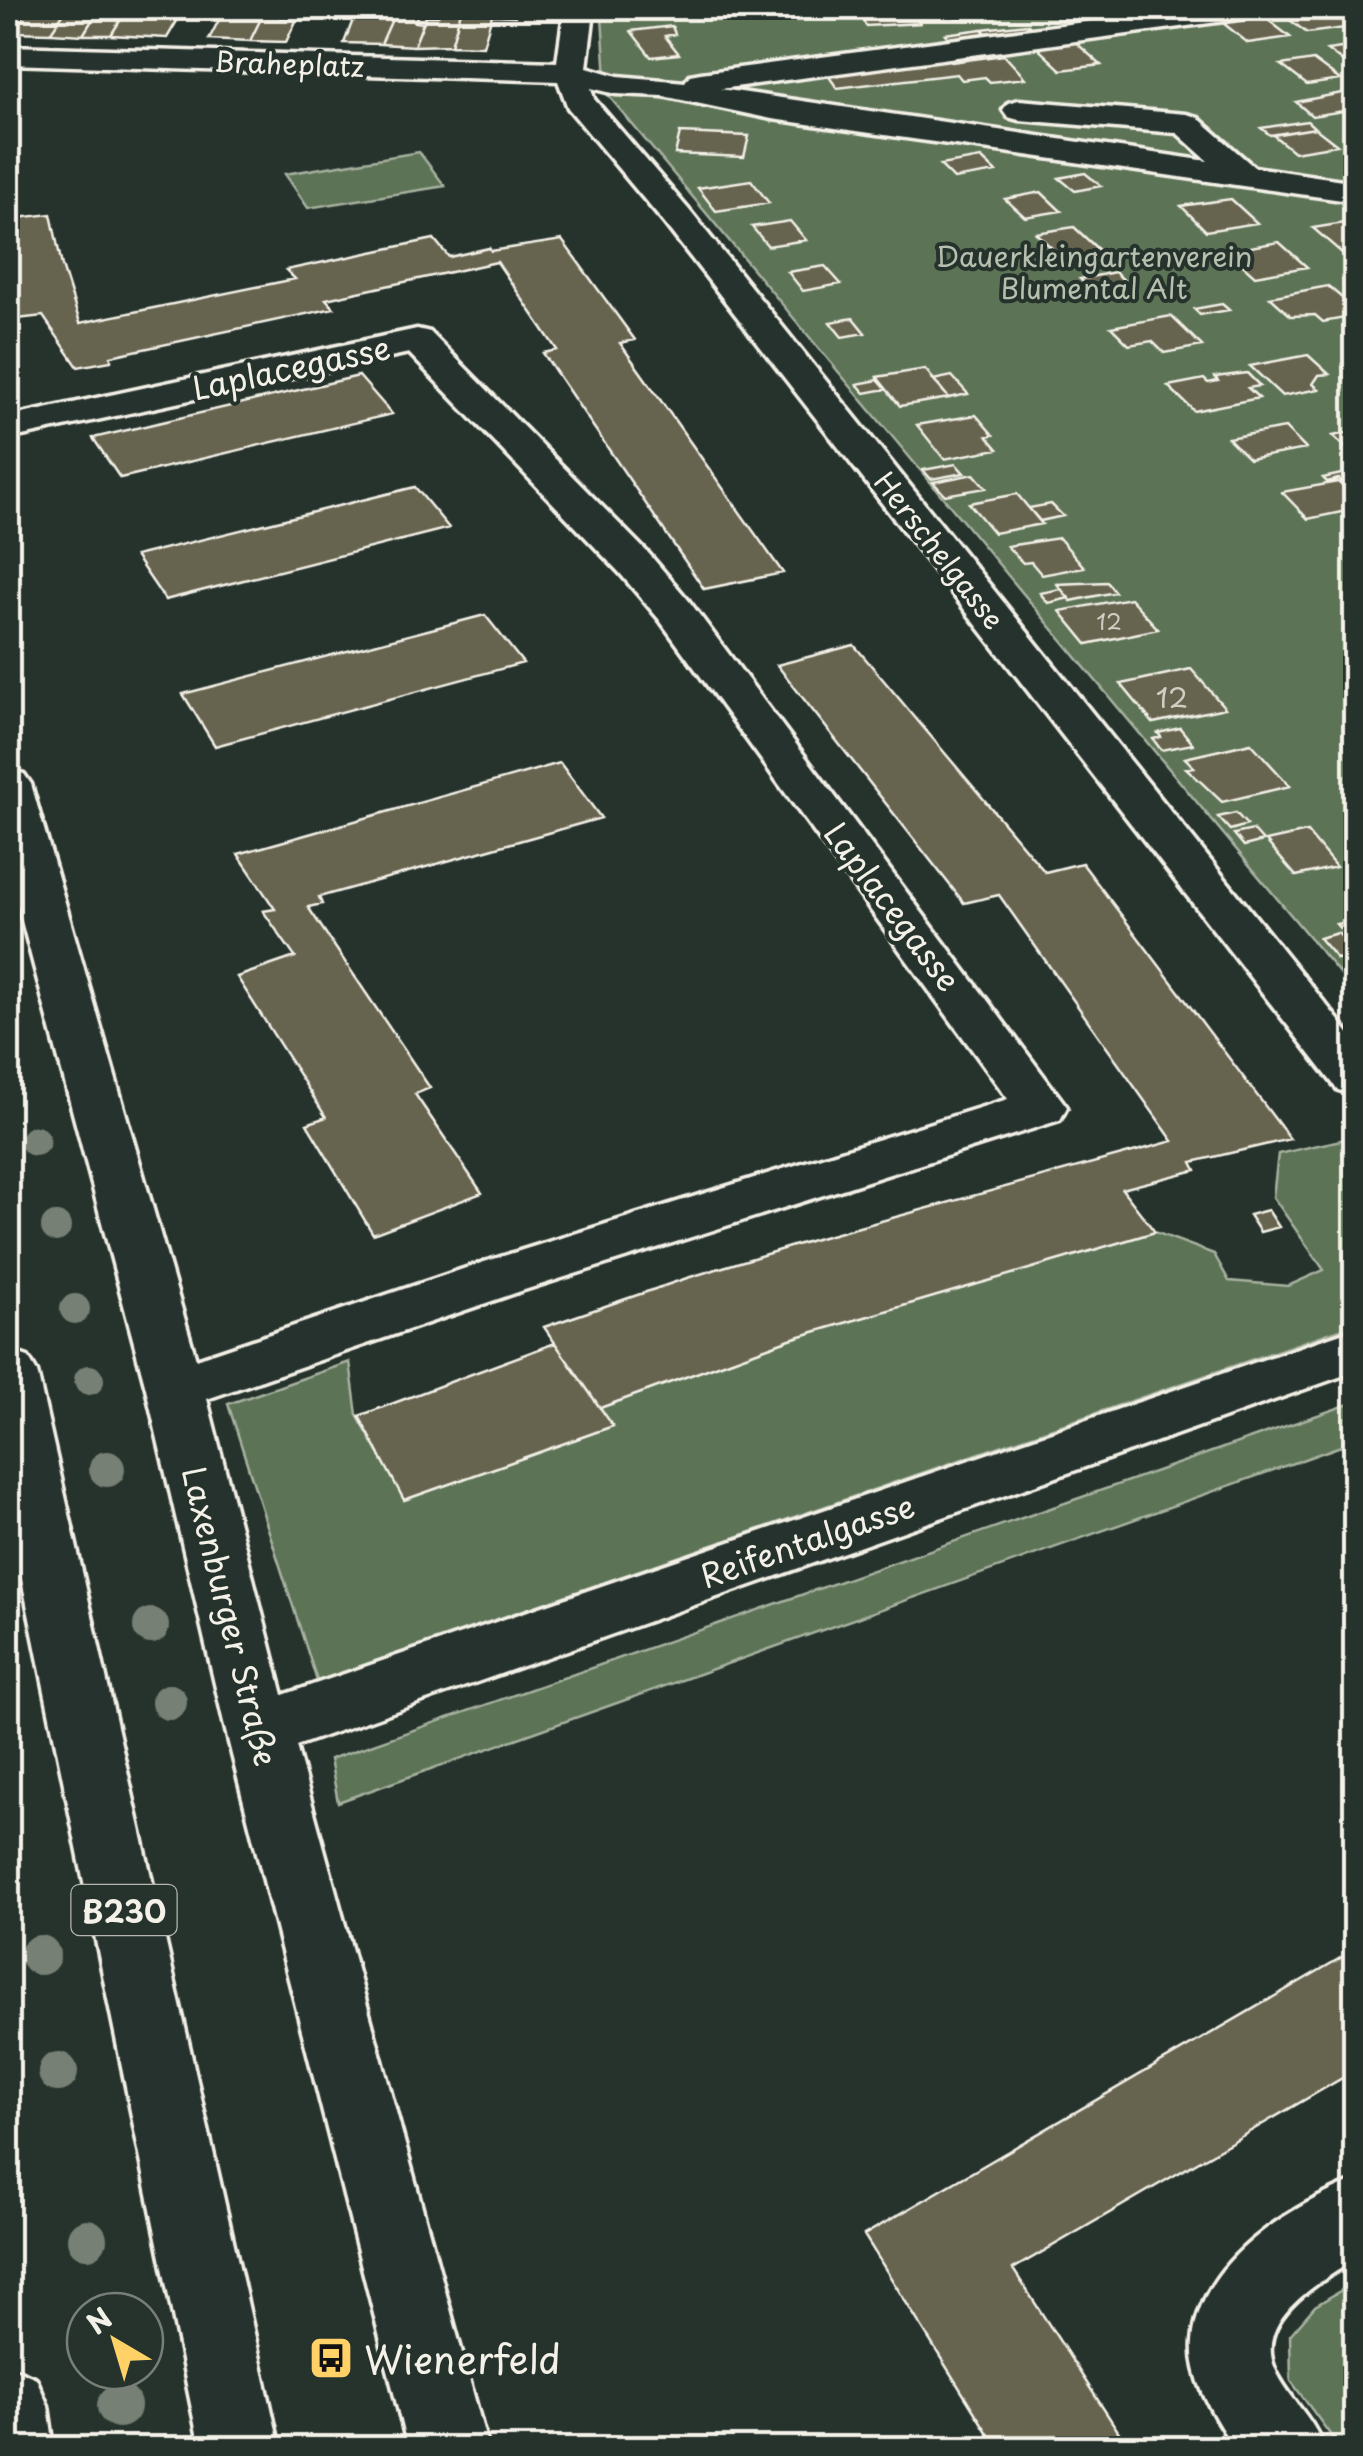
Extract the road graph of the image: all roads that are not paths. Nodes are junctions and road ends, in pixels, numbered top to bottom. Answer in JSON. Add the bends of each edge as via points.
{"nodes":[{"id":1,"x":576,"y":8,"type":"edge"},
{"id":2,"x":1254,"y":8,"type":"edge"},
{"id":3,"x":8,"y":55,"type":"edge"},
{"id":4,"x":572,"y":72,"type":"junction"},
{"id":5,"x":663,"y":87,"type":"junction"},
{"id":6,"x":1356,"y":192,"type":"edge"},
{"id":7,"x":8,"y":428,"type":"edge"},
{"id":8,"x":8,"y":784,"type":"edge"},
{"id":9,"x":1356,"y":1078,"type":"edge"},
{"id":10,"x":1356,"y":1350,"type":"edge"},
{"id":11,"x":8,"y":1372,"type":"edge"},
{"id":12,"x":175,"y":1388,"type":"junction"},
{"id":13,"x":259,"y":1731,"type":"junction"},
{"id":14,"x":1356,"y":2216,"type":"edge"},
{"id":15,"x":8,"y":2406,"type":"edge"},
{"id":16,"x":14,"y":2448,"type":"edge"},
{"id":17,"x":240,"y":2448,"type":"edge"},
{"id":18,"x":448,"y":2448,"type":"edge"},
{"id":19,"x":1284,"y":2448,"type":"edge"}],
"edges":[{"from":1,"to":4,"type":"street"},
{"from":2,"to":5,"type":"street"},
{"from":3,"to":4,"type":"street","name":"Braheplatz"},
{"from":4,"to":5,"type":"street","name":"Braheplatz"},
{"from":4,"to":9,"type":"street","name":"Herschelgasse","via":[[579,101]]},
{"from":5,"to":6,"type":"street","via":[[772,109]]},
{"from":7,"to":12,"type":"street","name":"Laplacegasse","via":[[418,340],[674,610],[1041,1107]]},
{"from":8,"to":12,"type":"street","name":"Laxenburger Straße"},
{"from":10,"to":13,"type":"street","name":"Reifentalgasse"},
{"from":11,"to":17,"type":"street","number":"B230"},
{"from":12,"to":13,"type":"street","name":"Laxenburger Straße"},
{"from":13,"to":18,"type":"street","name":"Laxenburger Straße"},
{"from":14,"to":19,"type":"street","via":[[1271,2273],[1233,2328],[1234,2368]]},
{"from":15,"to":16,"type":"street"}]}
